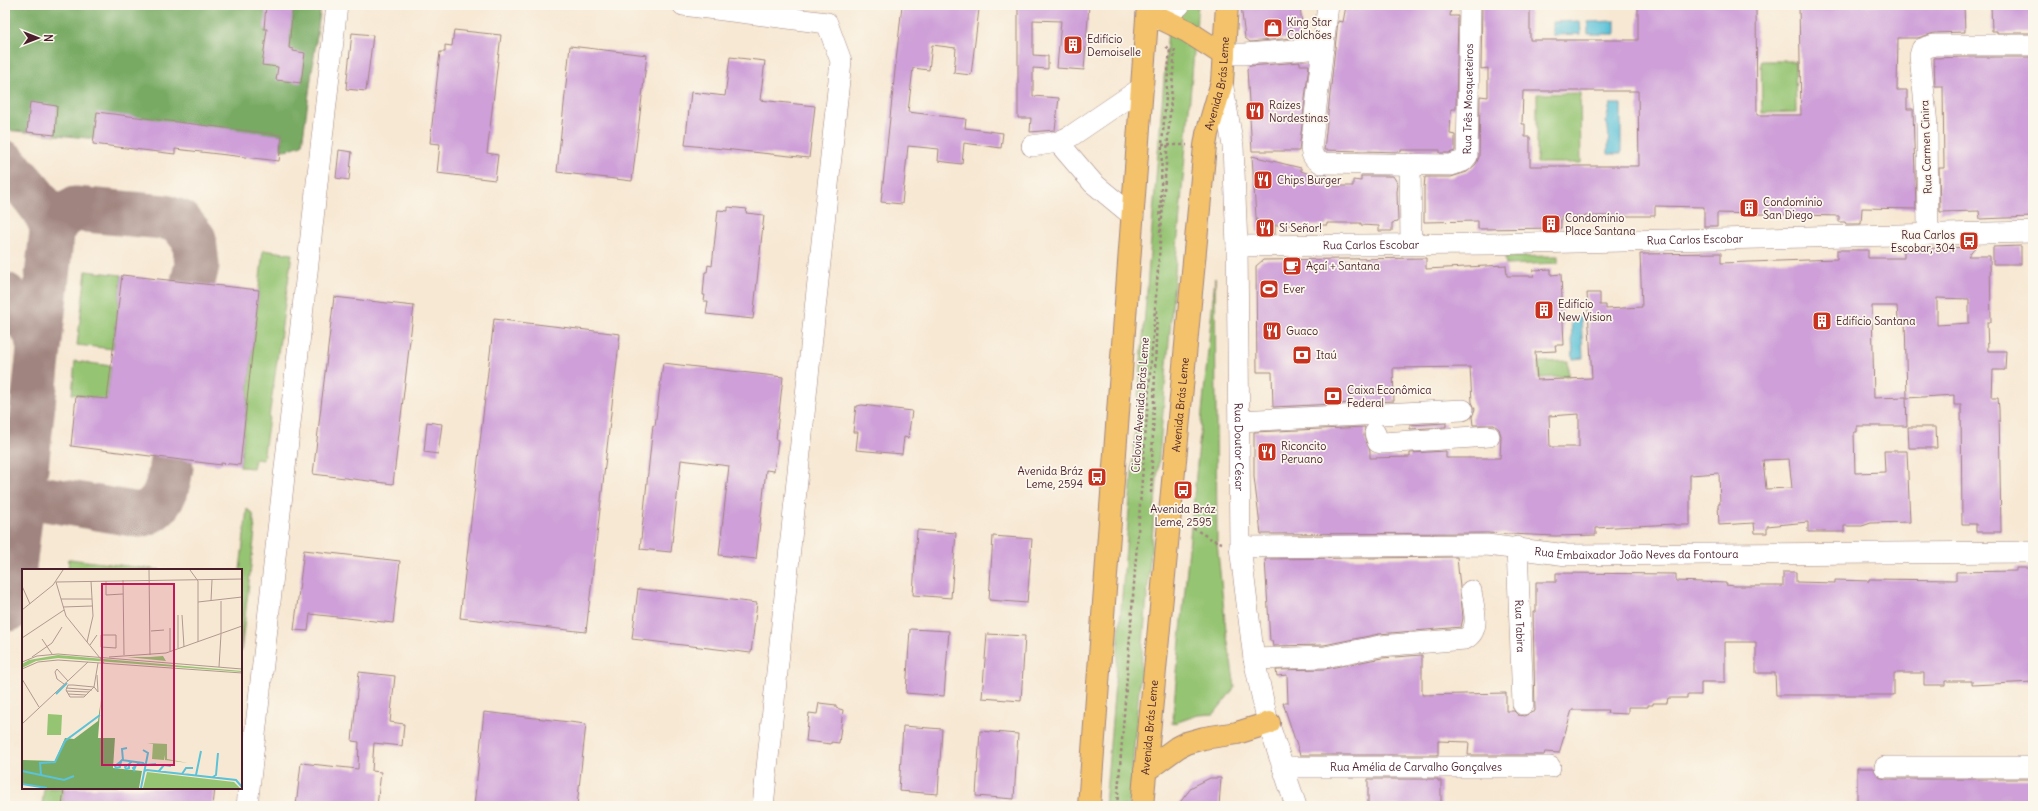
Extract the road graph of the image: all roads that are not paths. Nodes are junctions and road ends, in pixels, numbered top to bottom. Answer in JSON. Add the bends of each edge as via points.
{"nodes":[{"id":1,"x":337,"y":5,"type":"edge"},
{"id":2,"x":684,"y":5,"type":"edge"},
{"id":3,"x":1227,"y":5,"type":"edge"},
{"id":4,"x":1328,"y":5,"type":"edge"},
{"id":5,"x":1470,"y":5,"type":"edge"},
{"id":6,"x":1162,"y":16,"type":"edge"},
{"id":7,"x":2033,"y":45,"type":"edge"},
{"id":8,"x":1323,"y":48,"type":"junction"},
{"id":9,"x":1224,"y":54,"type":"junction"},
{"id":10,"x":1222,"y":82,"type":"junction"},
{"id":11,"x":1143,"y":87,"type":"junction"},
{"id":12,"x":1058,"y":142,"type":"junction"},
{"id":13,"x":1032,"y":146,"type":"dead end"},
{"id":14,"x":1410,"y":164,"type":"junction"},
{"id":15,"x":1133,"y":216,"type":"junction"},
{"id":16,"x":2033,"y":232,"type":"edge"},
{"id":17,"x":1928,"y":234,"type":"junction"},
{"id":18,"x":1411,"y":244,"type":"junction"},
{"id":19,"x":1238,"y":246,"type":"junction"},
{"id":20,"x":1463,"y":410,"type":"dead end"},
{"id":21,"x":1239,"y":426,"type":"junction"},
{"id":22,"x":1489,"y":436,"type":"dead end"},
{"id":23,"x":1240,"y":547,"type":"junction"},
{"id":24,"x":1516,"y":547,"type":"junction"},
{"id":25,"x":2033,"y":552,"type":"edge"},
{"id":26,"x":1471,"y":591,"type":"dead end"},
{"id":27,"x":1254,"y":659,"type":"junction"},
{"id":28,"x":1523,"y":704,"type":"dead end"},
{"id":29,"x":1269,"y":723,"type":"junction"},
{"id":30,"x":1283,"y":767,"type":"junction"},
{"id":31,"x":2033,"y":767,"type":"edge"},
{"id":32,"x":1550,"y":768,"type":"dead end"},
{"id":33,"x":1885,"y":768,"type":"dead end"},
{"id":34,"x":1145,"y":771,"type":"junction"},
{"id":35,"x":247,"y":806,"type":"edge"},
{"id":36,"x":763,"y":806,"type":"edge"},
{"id":37,"x":1090,"y":806,"type":"edge"},
{"id":38,"x":1142,"y":806,"type":"edge"},
{"id":39,"x":1296,"y":806,"type":"edge"}],
"edges":[{"from":1,"to":35,"type":"street"},
{"from":2,"to":36,"type":"street","via":[[827,23],[841,61]]},
{"from":3,"to":9,"type":"main road","name":"Avenida Brás Leme"},
{"from":4,"to":8,"type":"street","name":"Rua Três Mosqueteiros"},
{"from":5,"to":14,"type":"street","name":"Rua Três Mosqueteiros","via":[[1467,156],[1458,164]]},
{"from":6,"to":9,"type":"main road"},
{"from":6,"to":11,"type":"main road"},
{"from":7,"to":17,"type":"street","name":"Rua Carmen Cinira","via":[[1934,45],[1922,49],[1920,56],[1927,124]]},
{"from":8,"to":9,"type":"street"},
{"from":8,"to":14,"type":"street","name":"Rua Três Mosqueteiros","via":[[1311,148],[1315,160],[1322,163]]},
{"from":9,"to":10,"type":"main road","name":"Avenida Brás Leme"},
{"from":10,"to":19,"type":"street","name":"Rua Doutor César","via":[[1233,146]]},
{"from":10,"to":34,"type":"main road","name":"Avenida Brás Leme","via":[[1205,146]]},
{"from":11,"to":12,"type":"street","via":[[1071,136]]},
{"from":11,"to":15,"type":"main road"},
{"from":12,"to":13,"type":"street"},
{"from":12,"to":15,"type":"street","via":[[1093,183]]},
{"from":14,"to":18,"type":"street"},
{"from":15,"to":37,"type":"main road"},
{"from":16,"to":17,"type":"street","name":"Rua Carlos Escobar"},
{"from":17,"to":18,"type":"street","name":"Rua Carlos Escobar"},
{"from":18,"to":19,"type":"street","name":"Rua Carlos Escobar"},
{"from":19,"to":21,"type":"street","name":"Rua Doutor César"},
{"from":20,"to":21,"type":"street"},
{"from":21,"to":22,"type":"street","via":[[1373,429],[1378,442],[1382,443]]},
{"from":21,"to":23,"type":"street","name":"Rua Doutor César"},
{"from":23,"to":24,"type":"street","name":"Rua Embaixador João Neves da Fontoura"},
{"from":23,"to":27,"type":"street","name":"Rua Doutor César"},
{"from":24,"to":25,"type":"street","name":"Rua Embaixador João Neves da Fontoura","via":[[1567,554]]},
{"from":24,"to":28,"type":"street","name":"Rua Tabira"},
{"from":26,"to":27,"type":"street","via":[[1474,631],[1465,639],[1380,646],[1325,657]]},
{"from":27,"to":29,"type":"street","name":"Rua Doutor César"},
{"from":29,"to":30,"type":"street","name":"Rua Doutor César"},
{"from":29,"to":34,"type":"main road","via":[[1237,733],[1186,743]]},
{"from":30,"to":32,"type":"street","name":"Rua Amélia de Carvalho Gonçalves"},
{"from":30,"to":39,"type":"street","name":"Rua Doutor César"},
{"from":31,"to":33,"type":"street"},
{"from":34,"to":38,"type":"main road","name":"Avenida Brás Leme"}]}
